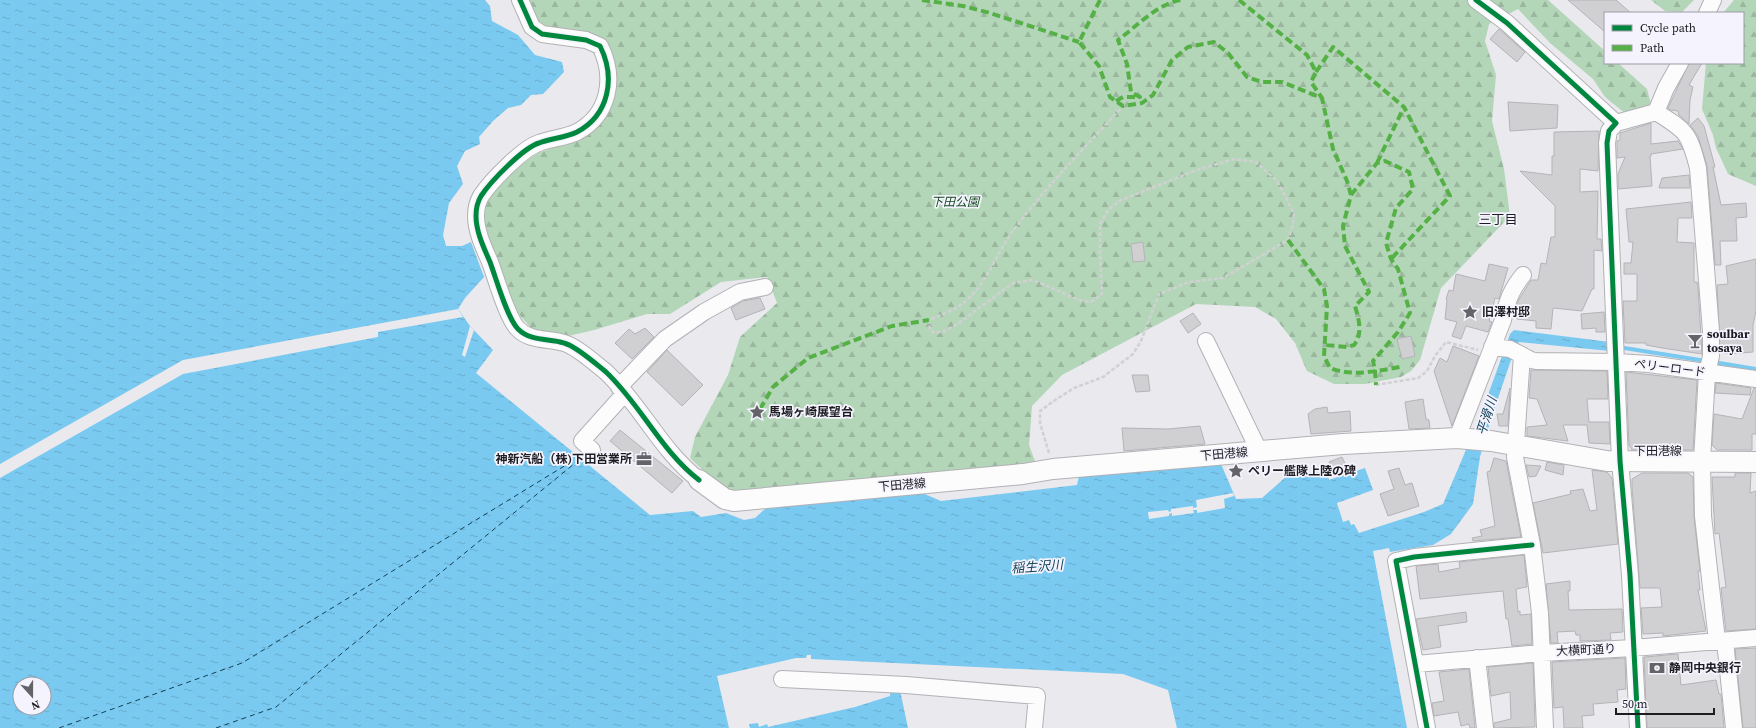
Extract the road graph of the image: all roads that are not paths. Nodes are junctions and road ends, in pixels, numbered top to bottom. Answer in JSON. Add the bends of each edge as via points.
{"nodes":[{"id":1,"x":520,"y":0,"type":"edge"},
{"id":2,"x":1476,"y":0,"type":"edge"},
{"id":3,"x":1713,"y":0,"type":"edge"},
{"id":4,"x":1707,"y":12,"type":"edge"},
{"id":5,"x":1679,"y":64,"type":"edge"},
{"id":6,"x":1656,"y":112,"type":"junction"},
{"id":7,"x":1616,"y":122,"type":"junction"},
{"id":8,"x":1523,"y":275,"type":"dead end"},
{"id":9,"x":765,"y":287,"type":"dead end"},
{"id":10,"x":1206,"y":341,"type":"dead end"},
{"id":11,"x":1505,"y":351,"type":"junction"},
{"id":12,"x":1616,"y":359,"type":"junction"},
{"id":13,"x":1709,"y":366,"type":"junction"},
{"id":14,"x":1756,"y":379,"type":"edge"},
{"id":15,"x":622,"y":390,"type":"junction"},
{"id":16,"x":1461,"y":438,"type":"junction"},
{"id":17,"x":1515,"y":446,"type":"junction"},
{"id":18,"x":592,"y":450,"type":"dead end"},
{"id":19,"x":1259,"y":451,"type":"junction"},
{"id":20,"x":1620,"y":461,"type":"junction"},
{"id":21,"x":1702,"y":462,"type":"junction"},
{"id":22,"x":1756,"y":462,"type":"edge"},
{"id":23,"x":698,"y":480,"type":"joint"},
{"id":24,"x":1532,"y":545,"type":"junction"},
{"id":25,"x":1756,"y":638,"type":"edge"},
{"id":26,"x":1721,"y":641,"type":"junction"},
{"id":27,"x":1633,"y":648,"type":"junction"},
{"id":28,"x":1542,"y":652,"type":"junction"},
{"id":29,"x":1477,"y":658,"type":"junction"},
{"id":30,"x":1416,"y":664,"type":"junction"},
{"id":31,"x":782,"y":679,"type":"dead end"},
{"id":32,"x":1034,"y":728,"type":"edge"},
{"id":33,"x":1427,"y":728,"type":"edge"},
{"id":34,"x":1485,"y":728,"type":"edge"},
{"id":35,"x":1545,"y":728,"type":"edge"},
{"id":36,"x":1638,"y":728,"type":"edge"},
{"id":37,"x":1734,"y":728,"type":"edge"}],
"edges":[{"from":1,"to":15,"type":"street","via":[[532,27],[542,34],[586,40],[600,46],[605,54],[608,95],[602,109],[586,127],[528,148],[493,181],[478,205],[478,231],[515,325],[531,337],[564,343],[576,349],[606,373]]},
{"from":2,"to":7,"type":"street","via":[[1507,23]]},
{"from":3,"to":4,"type":"street"},
{"from":5,"to":6,"type":"street"},
{"from":6,"to":7,"type":"street"},
{"from":6,"to":13,"type":"street","via":[[1687,134],[1698,168],[1711,331]]},
{"from":7,"to":12,"type":"street","via":[[1609,131],[1607,143]]},
{"from":8,"to":11,"type":"street","via":[[1512,290]]},
{"from":9,"to":15,"type":"street","via":[[740,292],[704,312],[666,339]]},
{"from":10,"to":19,"type":"street","via":[[1253,430]]},
{"from":11,"to":12,"type":"street","name":"ペリーロード","via":[[1536,361]]},
{"from":11,"to":16,"type":"street"},
{"from":11,"to":17,"type":"street"},
{"from":12,"to":13,"type":"street","name":"ペリーロード","via":[[1649,364]]},
{"from":12,"to":20,"type":"street"},
{"from":13,"to":14,"type":"street","name":"ペリーロード"},
{"from":13,"to":21,"type":"street"},
{"from":15,"to":18,"type":"street","via":[[582,441]]},
{"from":15,"to":23,"type":"street","via":[[683,468]]},
{"from":16,"to":17,"type":"main road","name":"下田港線"},
{"from":16,"to":19,"type":"main road","name":"下田港線"},
{"from":17,"to":20,"type":"main road","name":"下田港線"},
{"from":17,"to":24,"type":"street"},
{"from":19,"to":23,"type":"main road","name":"下田港線","via":[[734,501],[720,496]]},
{"from":20,"to":21,"type":"main road","name":"下田港線"},
{"from":20,"to":27,"type":"street","via":[[1630,575]]},
{"from":21,"to":22,"type":"main road","name":"下田港線"},
{"from":21,"to":26,"type":"street","via":[[1703,516]]},
{"from":24,"to":28,"type":"street"},
{"from":24,"to":30,"type":"street","via":[[1396,561]]},
{"from":25,"to":26,"type":"street","name":"大横町通り"},
{"from":26,"to":27,"type":"street","name":"大横町通り"},
{"from":26,"to":37,"type":"street"},
{"from":27,"to":28,"type":"street","name":"大横町通り"},
{"from":27,"to":36,"type":"street"},
{"from":28,"to":29,"type":"street","name":"大横町通り"},
{"from":28,"to":35,"type":"street"},
{"from":29,"to":30,"type":"street","name":"大横町通り"},
{"from":29,"to":34,"type":"street"},
{"from":30,"to":33,"type":"street"},
{"from":31,"to":32,"type":"street","via":[[906,685],[1037,696]]}]}
